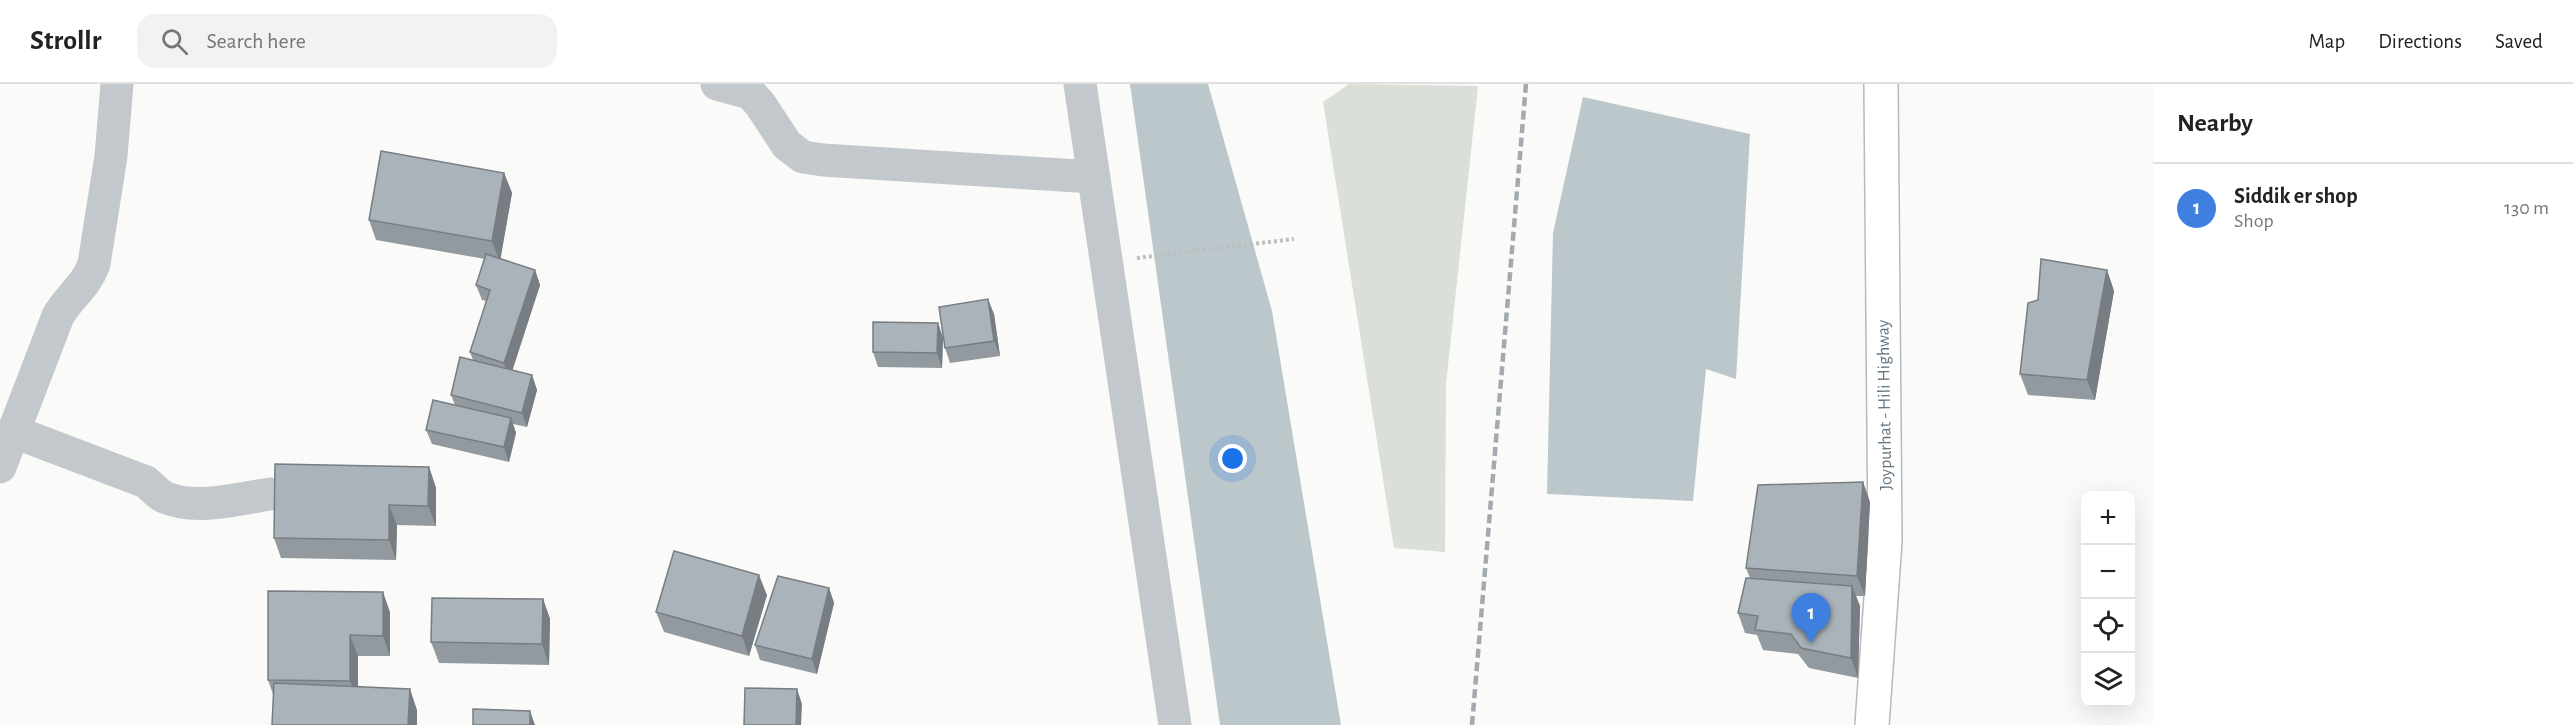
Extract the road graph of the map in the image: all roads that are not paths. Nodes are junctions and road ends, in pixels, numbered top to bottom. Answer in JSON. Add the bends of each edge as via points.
{"nodes":[{"id":1,"x":117,"y":84,"type":"edge"},
{"id":2,"x":717,"y":84,"type":"edge"},
{"id":3,"x":1080,"y":84,"type":"edge"},
{"id":4,"x":1881,"y":84,"type":"edge"},
{"id":5,"x":1094,"y":177,"type":"junction"},
{"id":6,"x":12,"y":431,"type":"junction"},
{"id":7,"x":0,"y":467,"type":"edge"},
{"id":8,"x":270,"y":494,"type":"dead end"},
{"id":9,"x":1174,"y":725,"type":"edge"},
{"id":10,"x":1872,"y":725,"type":"edge"}],
"edges":[{"from":1,"to":6,"type":"street","via":[[111,156],[93,264],[88,280],[58,316]]},
{"from":2,"to":5,"type":"street","via":[[750,93],[787,146],[803,157]]},
{"from":3,"to":5,"type":"street"},
{"from":4,"to":10,"type":"main road","name":"Joypurhat - Hili Highway","via":[[1886,541]]},
{"from":5,"to":9,"type":"street"},
{"from":6,"to":7,"type":"street"},
{"from":6,"to":8,"type":"street","via":[[146,482],[163,496],[192,503]]}]}
